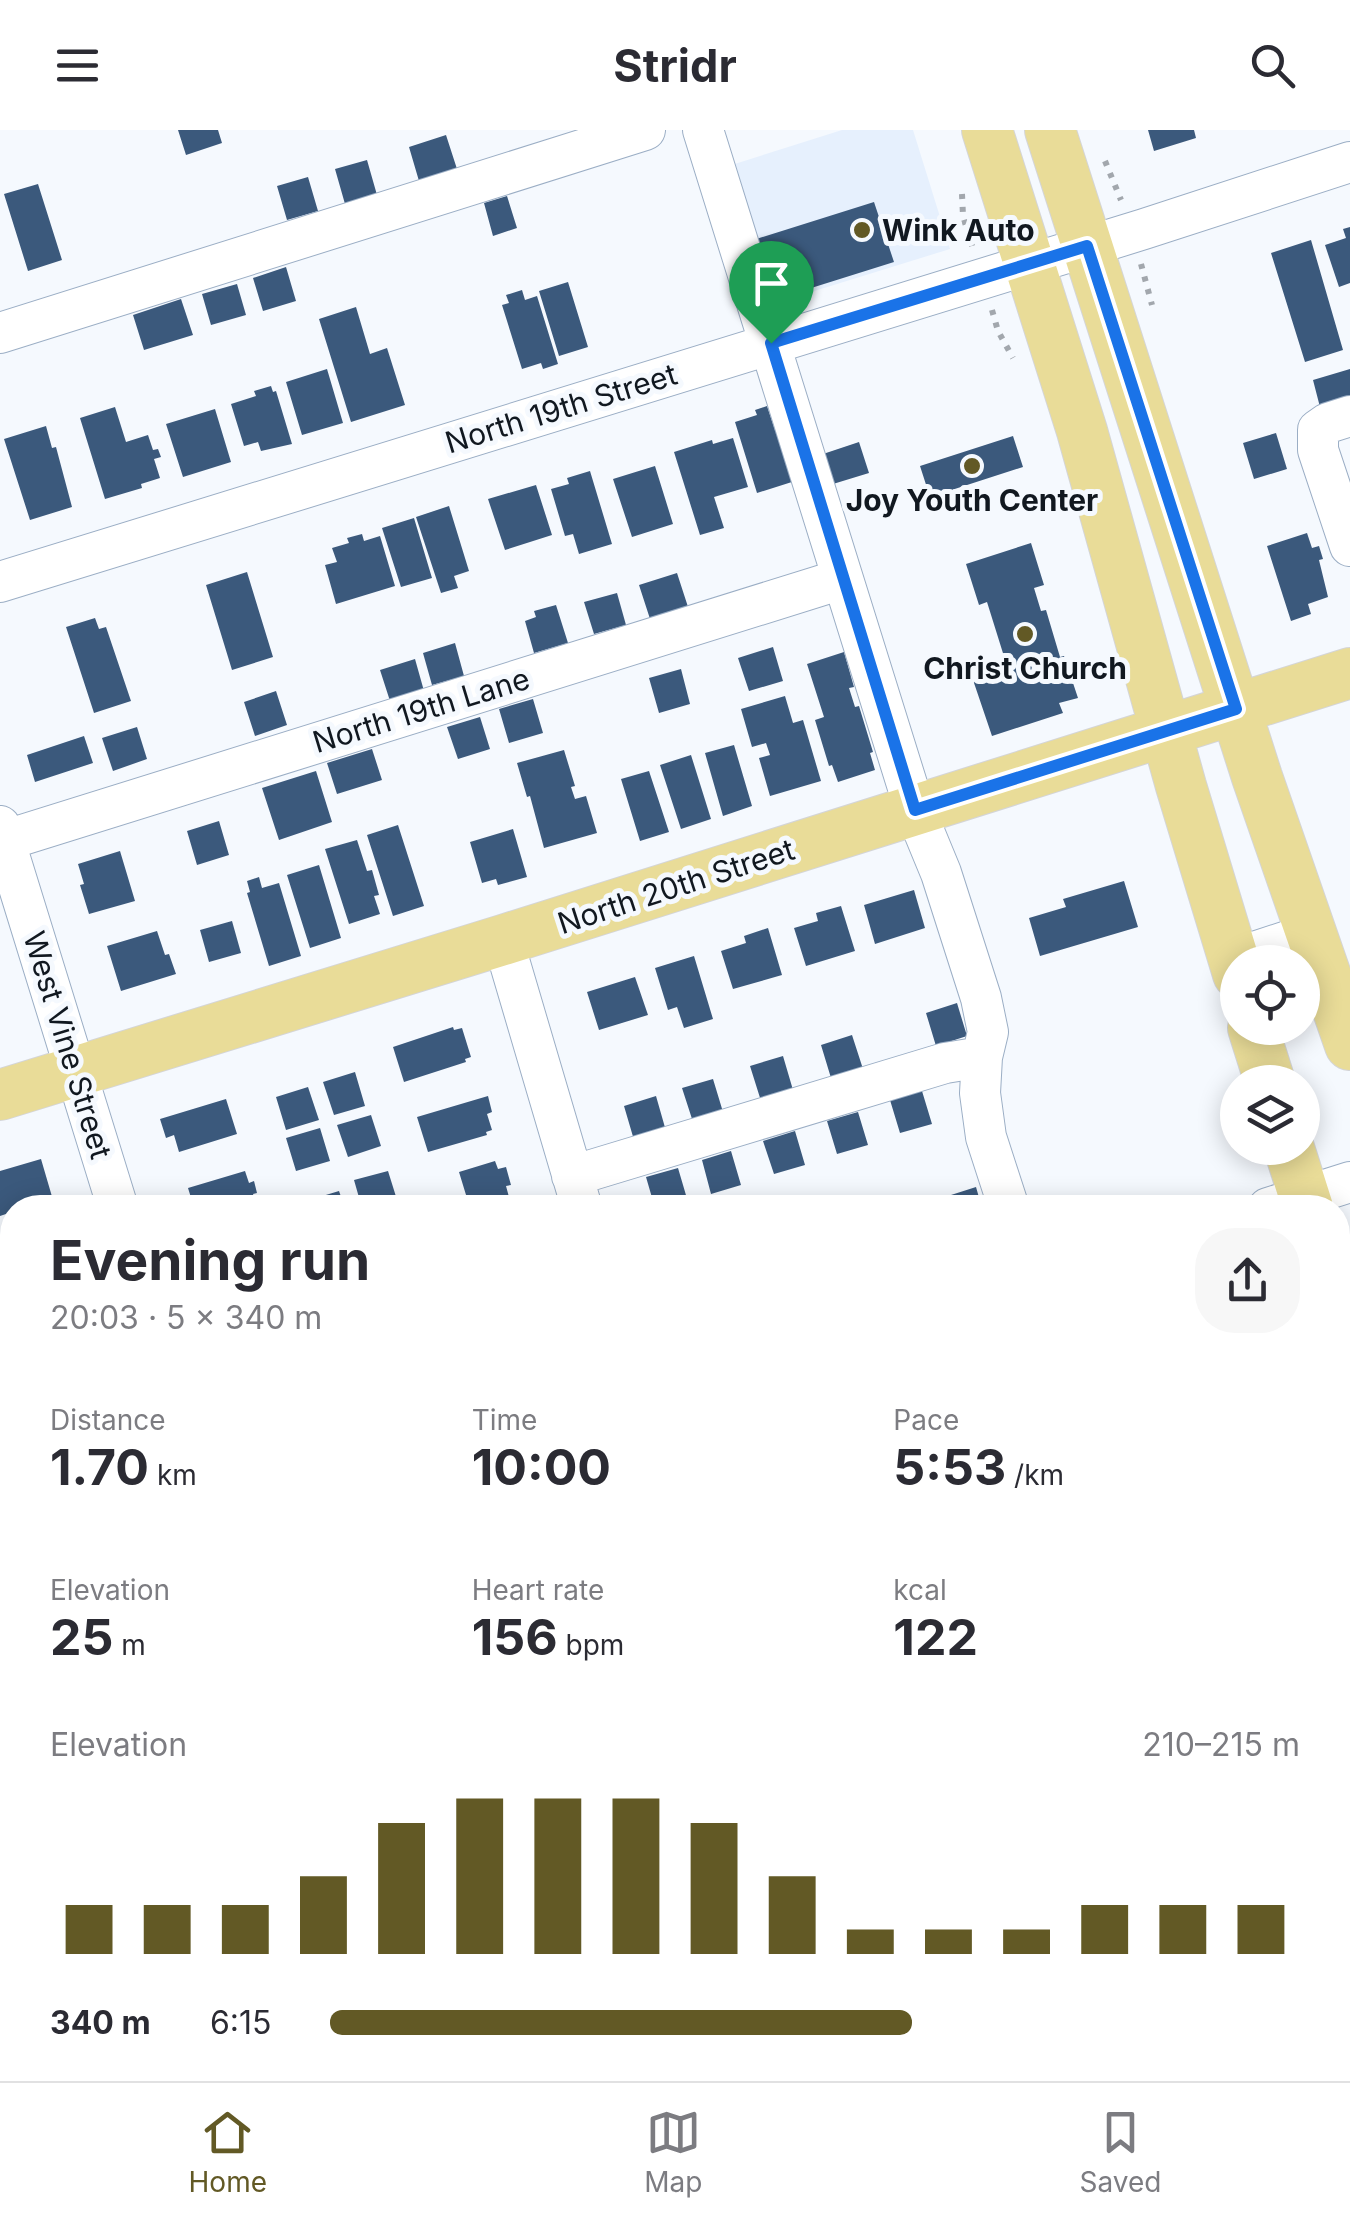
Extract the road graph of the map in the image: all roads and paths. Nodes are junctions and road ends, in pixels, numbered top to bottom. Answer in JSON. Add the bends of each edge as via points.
{"nodes":[{"id":1,"x":646,"y":130,"type":"edge"},
{"id":2,"x":704,"y":130,"type":"edge"},
{"id":3,"x":987,"y":130,"type":"edge"},
{"id":4,"x":1050,"y":130,"type":"edge"},
{"id":5,"x":1350,"y":162,"type":"edge"},
{"id":6,"x":1087,"y":246,"type":"junction"},
{"id":7,"x":1028,"y":264,"type":"junction"},
{"id":8,"x":0,"y":333,"type":"edge"},
{"id":9,"x":771,"y":343,"type":"junction"},
{"id":10,"x":1350,"y":416,"type":"edge"},
{"id":11,"x":1350,"y":546,"type":"edge"},
{"id":12,"x":842,"y":578,"type":"junction"},
{"id":13,"x":0,"y":582,"type":"edge"},
{"id":14,"x":1350,"y":673,"type":"edge"},
{"id":15,"x":1236,"y":709,"type":"junction"},
{"id":16,"x":1166,"y":731,"type":"junction"},
{"id":17,"x":915,"y":810,"type":"junction"},
{"id":18,"x":2,"y":836,"type":"edge"},
{"id":19,"x":1312,"y":933,"type":"junction"},
{"id":20,"x":503,"y":940,"type":"junction"},
{"id":21,"x":1229,"y":945,"type":"edge"},
{"id":22,"x":1284,"y":945,"type":"edge"},
{"id":23,"x":1350,"y":1045,"type":"edge"},
{"id":24,"x":982,"y":1057,"type":"junction"},
{"id":25,"x":76,"y":1070,"type":"junction"},
{"id":26,"x":0,"y":1095,"type":"edge"},
{"id":27,"x":1295,"y":1165,"type":"edge"},
{"id":28,"x":577,"y":1192,"type":"edge"},
{"id":29,"x":114,"y":1195,"type":"edge"},
{"id":30,"x":1004,"y":1195,"type":"edge"},
{"id":31,"x":1306,"y":1195,"type":"edge"}],
"edges":[{"from":1,"to":8,"type":"street"},
{"from":2,"to":9,"type":"street"},
{"from":3,"to":7,"type":"main road"},
{"from":4,"to":6,"type":"main road"},
{"from":5,"to":6,"type":"street","name":"North 19th Street"},
{"from":6,"to":7,"type":"street","name":"North 19th Street"},
{"from":6,"to":15,"type":"main road"},
{"from":7,"to":9,"type":"street","name":"North 19th Street"},
{"from":7,"to":16,"type":"main road"},
{"from":9,"to":12,"type":"street"},
{"from":9,"to":13,"type":"street","name":"North 19th Street"},
{"from":10,"to":11,"type":"street","via":[[1318,430],[1318,450]]},
{"from":12,"to":17,"type":"street"},
{"from":12,"to":18,"type":"street","name":"North 19th Lane"},
{"from":14,"to":15,"type":"main road","name":"North 20th Street"},
{"from":15,"to":16,"type":"main road","name":"North 20th Street"},
{"from":15,"to":19,"type":"main road"},
{"from":16,"to":17,"type":"main road","name":"North 20th Street"},
{"from":16,"to":21,"type":"main road"},
{"from":17,"to":20,"type":"main road","name":"North 20th Street"},
{"from":17,"to":24,"type":"street","via":[[981,998],[988,1032]]},
{"from":18,"to":25,"type":"street","name":"West Vine Street"},
{"from":19,"to":22,"type":"street"},
{"from":19,"to":23,"type":"main road"},
{"from":20,"to":25,"type":"main road","name":"North 20th Street"},
{"from":20,"to":28,"type":"street"},
{"from":24,"to":28,"type":"street","via":[[946,1062]]},
{"from":24,"to":30,"type":"street","via":[[986,1137]]},
{"from":25,"to":26,"type":"main road","name":"North 20th Street"},
{"from":25,"to":29,"type":"street","name":"West Vine Street"},
{"from":27,"to":31,"type":"main road"}]}
